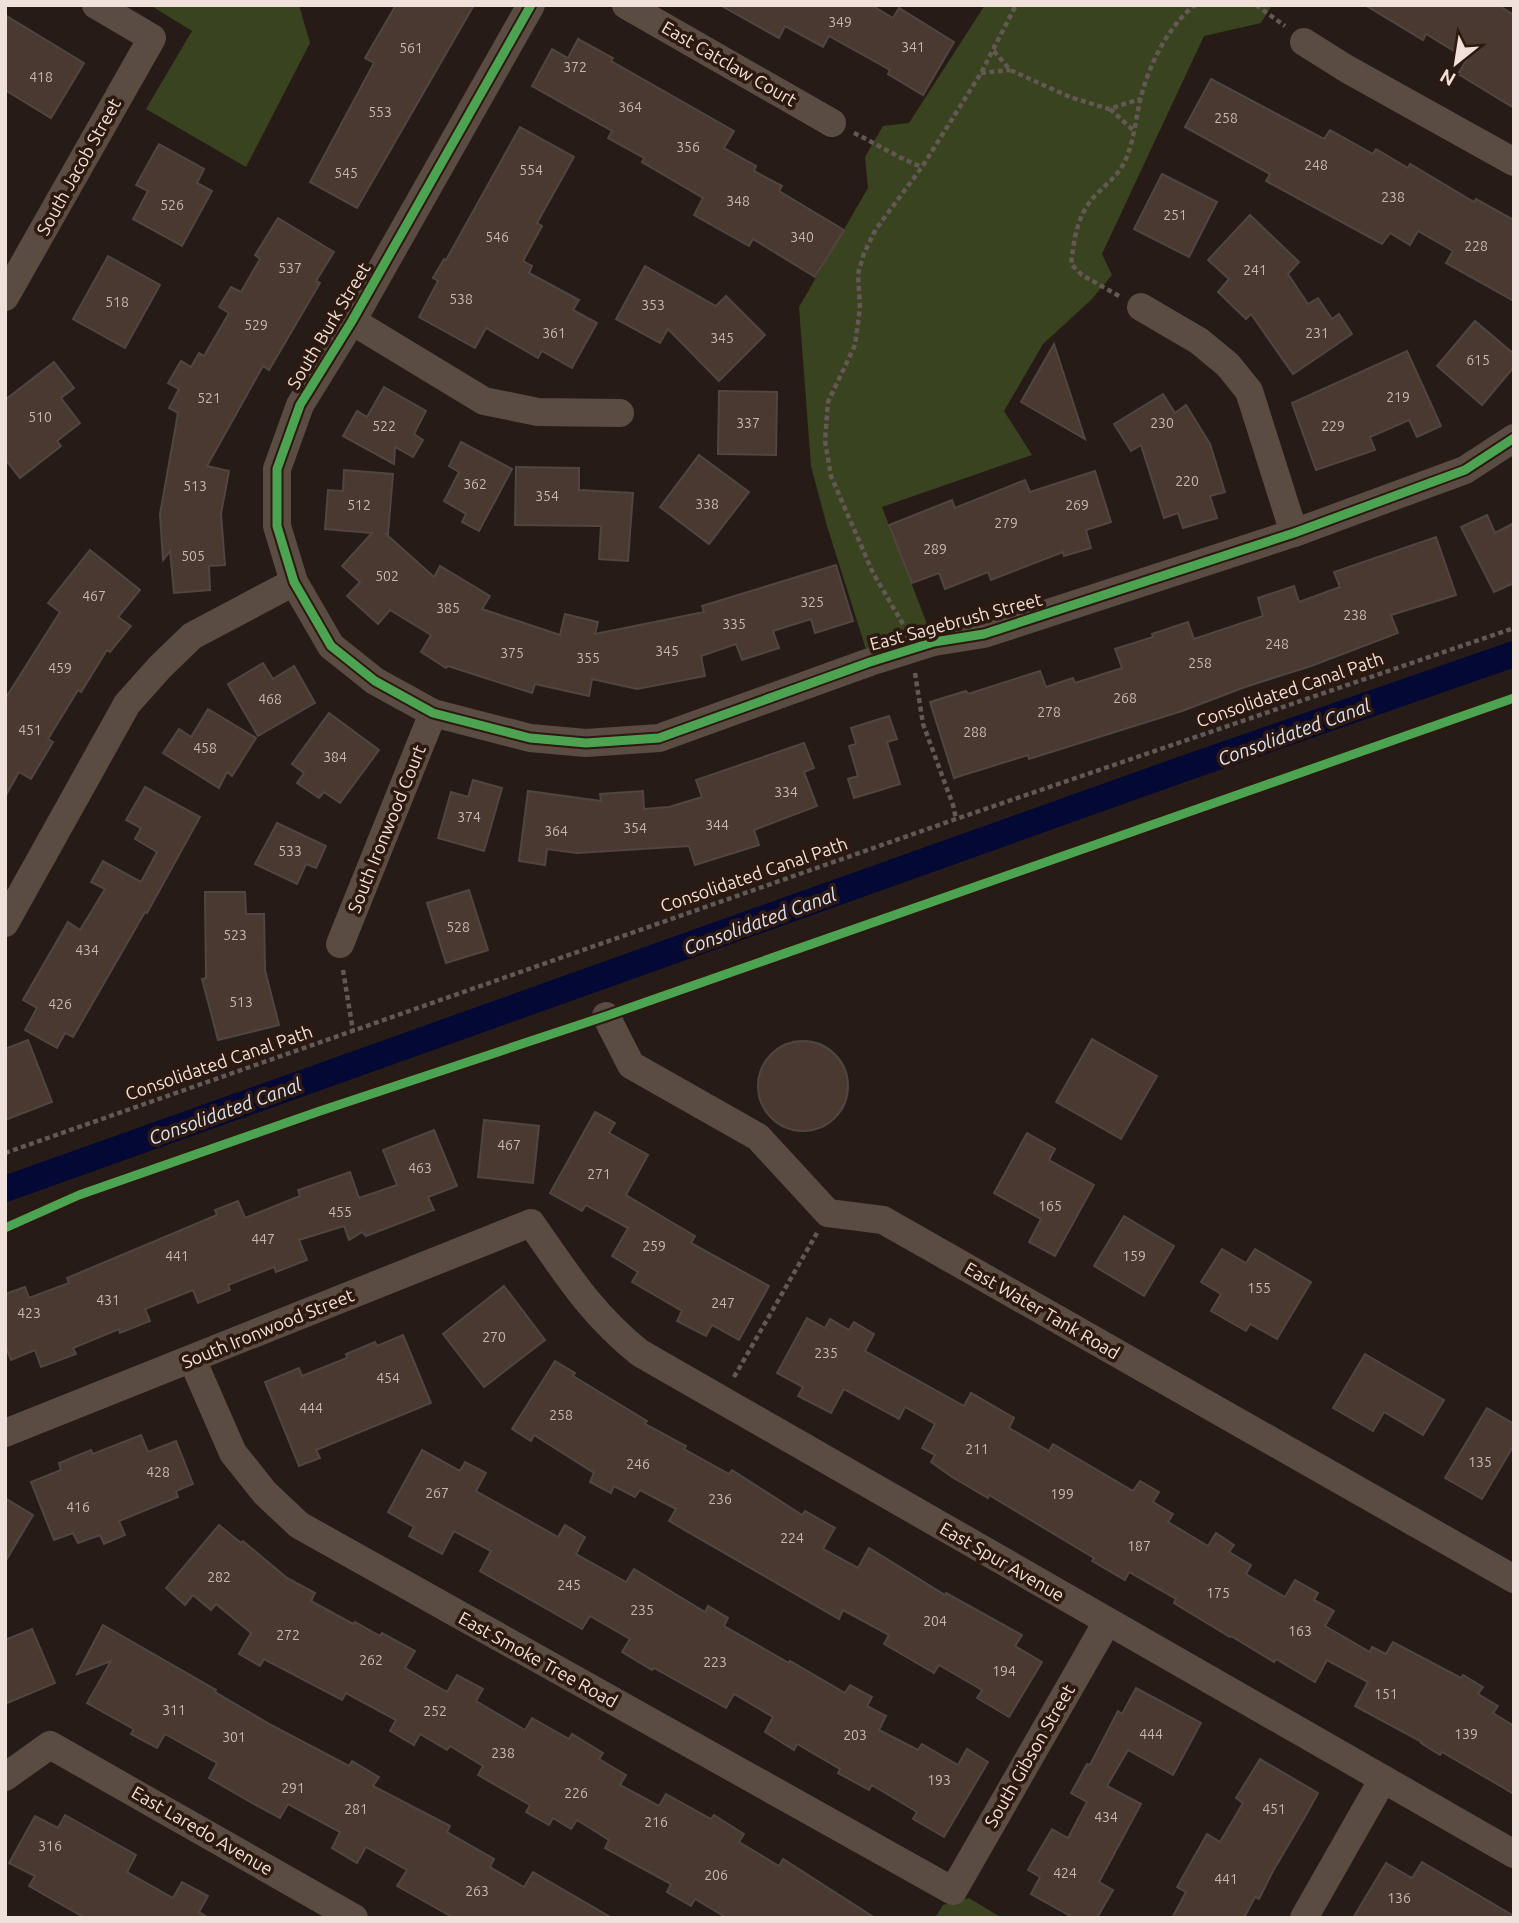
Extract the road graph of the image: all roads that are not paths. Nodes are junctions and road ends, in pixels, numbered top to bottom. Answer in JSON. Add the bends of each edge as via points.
{"nodes":[{"id":1,"x":96,"y":5,"type":"edge"},
{"id":2,"x":531,"y":5,"type":"edge"},
{"id":3,"x":626,"y":5,"type":"edge"},
{"id":4,"x":1304,"y":43,"type":"road end"},
{"id":5,"x":832,"y":122,"type":"road end"},
{"id":6,"x":1514,"y":162,"type":"edge"},
{"id":7,"x":5,"y":298,"type":"edge"},
{"id":8,"x":1140,"y":307,"type":"road end"},
{"id":9,"x":352,"y":321,"type":"junction"},
{"id":10,"x":620,"y":413,"type":"dead end"},
{"id":11,"x":1514,"y":438,"type":"edge"},
{"id":12,"x":1294,"y":533,"type":"junction"},
{"id":13,"x":294,"y":582,"type":"junction"},
{"id":14,"x":433,"y":713,"type":"junction"},
{"id":15,"x":5,"y":923,"type":"edge"},
{"id":16,"x":340,"y":944,"type":"road end"},
{"id":17,"x":606,"y":1016,"type":"road end"},
{"id":18,"x":531,"y":1223,"type":"joint"},
{"id":19,"x":192,"y":1359,"type":"junction"},
{"id":20,"x":5,"y":1433,"type":"edge"},
{"id":21,"x":1514,"y":1579,"type":"edge"},
{"id":22,"x":1107,"y":1622,"type":"junction"},
{"id":23,"x":5,"y":1776,"type":"edge"},
{"id":24,"x":1384,"y":1779,"type":"junction"},
{"id":25,"x":1514,"y":1854,"type":"edge"},
{"id":26,"x":953,"y":1891,"type":"joint"},
{"id":27,"x":354,"y":1918,"type":"edge"},
{"id":28,"x":1304,"y":1918,"type":"edge"}],
"edges":[{"from":1,"to":7,"type":"street","name":"South Jacob Street","via":[[152,37]]},
{"from":2,"to":9,"type":"street","name":"South Burk Street"},
{"from":3,"to":5,"type":"street","name":"East Catclaw Court"},
{"from":4,"to":6,"type":"street"},
{"from":8,"to":12,"type":"street","via":[[1199,341],[1228,365],[1248,391]]},
{"from":9,"to":10,"type":"street","via":[[484,401],[538,412]]},
{"from":9,"to":13,"type":"street","name":"South Burk Street","via":[[300,405],[277,470],[277,526]]},
{"from":11,"to":12,"type":"street","name":"East Sagebrush Street","via":[[1465,470]]},
{"from":12,"to":14,"type":"street","name":"East Sagebrush Street","via":[[984,634],[912,649],[659,738],[586,743],[530,738]]},
{"from":13,"to":14,"type":"street","name":"South Burk Street","via":[[331,646],[375,681]]},
{"from":13,"to":15,"type":"street","via":[[192,636],[127,704]]},
{"from":14,"to":16,"type":"street","name":"South Ironwood Court"},
{"from":17,"to":21,"type":"street","name":"East Water Tank Road","via":[[631,1065],[758,1137],[828,1213],[883,1220]]},
{"from":18,"to":19,"type":"street","name":"South Ironwood Street"},
{"from":18,"to":22,"type":"street","name":"East Spur Avenue","via":[[589,1306],[640,1353]]},
{"from":19,"to":20,"type":"street","name":"South Ironwood Street"},
{"from":19,"to":26,"type":"street","name":"East Smoke Tree Road","via":[[233,1453],[299,1525]]},
{"from":22,"to":24,"type":"street","name":"East Spur Avenue"},
{"from":22,"to":26,"type":"street","name":"South Gibson Street"},
{"from":23,"to":27,"type":"street","name":"East Laredo Avenue","via":[[50,1745]]},
{"from":24,"to":25,"type":"street","name":"East Spur Avenue"},
{"from":24,"to":28,"type":"street"}]}
